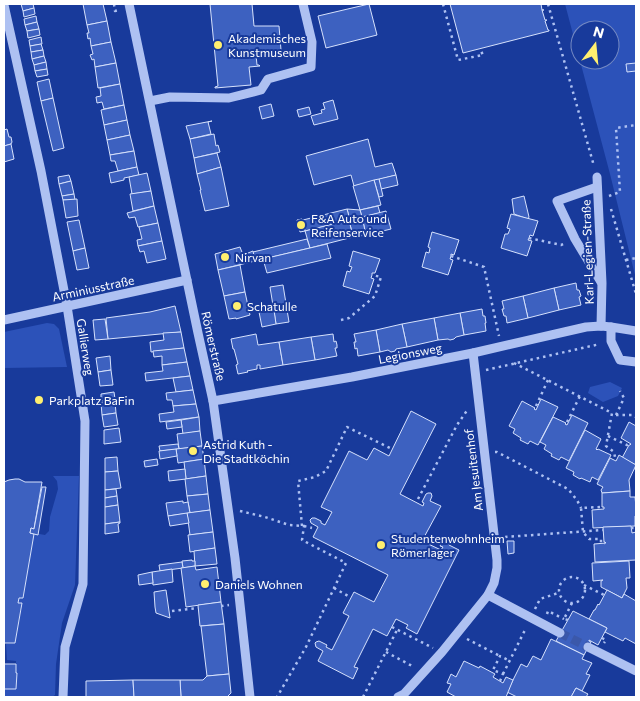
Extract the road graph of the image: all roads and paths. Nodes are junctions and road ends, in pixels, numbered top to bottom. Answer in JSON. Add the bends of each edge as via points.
{"nodes":[{"id":1,"x":114,"y":4,"type":"edge"},
{"id":2,"x":303,"y":4,"type":"edge"},
{"id":3,"x":443,"y":4,"type":"edge"},
{"id":4,"x":548,"y":4,"type":"edge"},
{"id":5,"x":4,"y":5,"type":"edge"},
{"id":6,"x":126,"y":7,"type":"edge"},
{"id":7,"x":480,"y":49,"type":"dead end"},
{"id":8,"x":150,"y":100,"type":"junction"},
{"id":9,"x":636,"y":125,"type":"edge"},
{"id":10,"x":597,"y":177,"type":"joint"},
{"id":11,"x":597,"y":187,"type":"junction"},
{"id":12,"x":610,"y":206,"type":"dead end"},
{"id":13,"x":529,"y":238,"type":"dead end"},
{"id":14,"x":575,"y":239,"type":"junction"},
{"id":15,"x":451,"y":256,"type":"dead end"},
{"id":16,"x":636,"y":258,"type":"edge"},
{"id":17,"x":626,"y":260,"type":"junction"},
{"id":18,"x":372,"y":275,"type":"dead end"},
{"id":19,"x":187,"y":280,"type":"junction"},
{"id":20,"x":602,"y":283,"type":"junction"},
{"id":21,"x":636,"y":294,"type":"edge"},
{"id":22,"x":67,"y":306,"type":"junction"},
{"id":23,"x":4,"y":320,"type":"edge"},
{"id":24,"x":341,"y":320,"type":"dead end"},
{"id":25,"x":601,"y":326,"type":"junction"},
{"id":26,"x":611,"y":327,"type":"junction"},
{"id":27,"x":636,"y":331,"type":"edge"},
{"id":28,"x":611,"y":341,"type":"junction"},
{"id":29,"x":502,"y":347,"type":"junction"},
{"id":30,"x":473,"y":353,"type":"junction"},
{"id":31,"x":636,"y":362,"type":"edge"},
{"id":32,"x":514,"y":363,"type":"junction"},
{"id":33,"x":474,"y":373,"type":"junction"},
{"id":34,"x":548,"y":380,"type":"junction"},
{"id":35,"x":620,"y":391,"type":"dead end"},
{"id":36,"x":477,"y":396,"type":"junction"},
{"id":37,"x":580,"y":396,"type":"junction"},
{"id":38,"x":213,"y":401,"type":"junction"},
{"id":39,"x":536,"y":406,"type":"dead end"},
{"id":40,"x":614,"y":414,"type":"junction"},
{"id":41,"x":636,"y":417,"type":"edge"},
{"id":42,"x":567,"y":422,"type":"dead end"},
{"id":43,"x":608,"y":436,"type":"junction"},
{"id":44,"x":628,"y":442,"type":"dead end"},
{"id":45,"x":390,"y":448,"type":"dead end"},
{"id":46,"x":484,"y":454,"type":"junction"},
{"id":47,"x":617,"y":458,"type":"dead end"},
{"id":48,"x":418,"y":499,"type":"dead end"},
{"id":49,"x":600,"y":507,"type":"dead end"},
{"id":50,"x":581,"y":508,"type":"junction"},
{"id":51,"x":228,"y":509,"type":"junction"},
{"id":52,"x":303,"y":526,"type":"junction"},
{"id":53,"x":312,"y":528,"type":"dead end"},
{"id":54,"x":631,"y":528,"type":"dead end"},
{"id":55,"x":636,"y":528,"type":"edge"},
{"id":56,"x":603,"y":530,"type":"dead end"},
{"id":57,"x":583,"y":532,"type":"junction"},
{"id":58,"x":494,"y":538,"type":"junction"},
{"id":59,"x":605,"y":543,"type":"dead end"},
{"id":60,"x":584,"y":585,"type":"junction"},
{"id":61,"x":334,"y":588,"type":"junction"},
{"id":62,"x":558,"y":592,"type":"junction"},
{"id":63,"x":604,"y":594,"type":"dead end"},
{"id":64,"x":488,"y":595,"type":"junction"},
{"id":65,"x":348,"y":596,"type":"dead end"},
{"id":66,"x":572,"y":603,"type":"junction"},
{"id":67,"x":198,"y":608,"type":"dead end"},
{"id":68,"x":172,"y":611,"type":"dead end"},
{"id":69,"x":547,"y":614,"type":"dead end"},
{"id":70,"x":531,"y":617,"type":"junction"},
{"id":71,"x":564,"y":619,"type":"junction"},
{"id":72,"x":568,"y":620,"type":"dead end"},
{"id":73,"x":392,"y":627,"type":"dead end"},
{"id":74,"x":397,"y":630,"type":"junction"},
{"id":75,"x":560,"y":633,"type":"tunnel mouth"},
{"id":76,"x":456,"y":634,"type":"junction"},
{"id":77,"x":424,"y":643,"type":"dead end"},
{"id":78,"x":588,"y":647,"type":"tunnel mouth"},
{"id":79,"x":386,"y":652,"type":"junction"},
{"id":80,"x":500,"y":656,"type":"junction"},
{"id":81,"x":510,"y":661,"type":"junction"},
{"id":82,"x":636,"y":671,"type":"edge"},
{"id":83,"x":424,"y":672,"type":"junction"},
{"id":84,"x":503,"y":674,"type":"junction"},
{"id":85,"x":500,"y":681,"type":"dead end"},
{"id":86,"x":63,"y":697,"type":"edge"},
{"id":87,"x":250,"y":697,"type":"edge"},
{"id":88,"x":277,"y":697,"type":"edge"},
{"id":89,"x":363,"y":697,"type":"edge"},
{"id":90,"x":398,"y":697,"type":"edge"}],
"edges":[{"from":1,"to":6,"type":"path","via":[[115,11]]},
{"from":2,"to":8,"type":"street","via":[[312,42],[311,67],[268,78],[261,90],[229,98]]},
{"from":3,"to":7,"type":"path","via":[[458,60],[482,55]]},
{"from":4,"to":10,"type":"path"},
{"from":5,"to":22,"type":"street","name":"Gallierweg"},
{"from":6,"to":8,"type":"street","name":"Römerstraße"},
{"from":8,"to":19,"type":"street","name":"Römerstraße"},
{"from":9,"to":11,"type":"path","via":[[616,128],[620,192],[608,197]]},
{"from":10,"to":11,"type":"street","name":"Karl-Legien-Straße"},
{"from":11,"to":14,"type":"street","via":[[557,201]]},
{"from":11,"to":20,"type":"street","name":"Karl-Legien-Straße"},
{"from":12,"to":17,"type":"path"},
{"from":13,"to":14,"type":"path","via":[[560,245]]},
{"from":14,"to":20,"type":"street"},
{"from":15,"to":29,"type":"path","via":[[484,267]]},
{"from":16,"to":17,"type":"path"},
{"from":17,"to":21,"type":"path"},
{"from":18,"to":24,"type":"path","via":[[380,278],[375,296],[349,318]]},
{"from":19,"to":22,"type":"street","name":"Arminiusstraße"},
{"from":19,"to":38,"type":"street","name":"Römerstraße"},
{"from":20,"to":25,"type":"street","name":"Karl-Legien-Straße"},
{"from":22,"to":23,"type":"street","name":"Arminiusstraße"},
{"from":22,"to":86,"type":"street","name":"Gallierweg","via":[[85,430],[83,584],[65,647]]},
{"from":25,"to":26,"type":"street","name":"Legionsweg"},
{"from":25,"to":29,"type":"street","name":"Legionsweg"},
{"from":26,"to":27,"type":"street","name":"Legionsweg"},
{"from":26,"to":28,"type":"street"},
{"from":28,"to":31,"type":"street","via":[[620,360]]},
{"from":28,"to":32,"type":"path"},
{"from":29,"to":30,"type":"street","name":"Legionsweg"},
{"from":30,"to":33,"type":"street","name":"Am Jesuitenhof"},
{"from":30,"to":38,"type":"street","name":"Legionsweg"},
{"from":32,"to":33,"type":"path"},
{"from":32,"to":34,"type":"path"},
{"from":33,"to":36,"type":"street","name":"Am Jesuitenhof"},
{"from":34,"to":37,"type":"path"},
{"from":34,"to":39,"type":"path"},
{"from":35,"to":40,"type":"path","via":[[624,398]]},
{"from":36,"to":46,"type":"street","name":"Am Jesuitenhof"},
{"from":36,"to":48,"type":"path","via":[[457,425]]},
{"from":37,"to":40,"type":"path"},
{"from":37,"to":42,"type":"path"},
{"from":38,"to":51,"type":"street","name":"Römerstraße"},
{"from":40,"to":41,"type":"path"},
{"from":40,"to":43,"type":"path"},
{"from":43,"to":44,"type":"path","via":[[627,445]]},
{"from":43,"to":47,"type":"path","via":[[606,446]]},
{"from":45,"to":52,"type":"path","via":[[348,427],[326,471],[298,481]]},
{"from":46,"to":50,"type":"path","via":[[497,452],[568,489]]},
{"from":46,"to":58,"type":"street","name":"Am Jesuitenhof"},
{"from":49,"to":50,"type":"path"},
{"from":50,"to":57,"type":"path"},
{"from":51,"to":52,"type":"path"},
{"from":51,"to":87,"type":"street","name":"Römerstraße"},
{"from":52,"to":53,"type":"path"},
{"from":52,"to":61,"type":"path","via":[[302,540],[346,563]]},
{"from":54,"to":55,"type":"path"},
{"from":56,"to":57,"type":"path"},
{"from":57,"to":58,"type":"path"},
{"from":57,"to":59,"type":"path","via":[[589,539],[601,539]]},
{"from":58,"to":64,"type":"street","name":"Am Jesuitenhof","via":[[497,568]]},
{"from":60,"to":62,"type":"path","via":[[580,579],[568,577],[562,580]]},
{"from":60,"to":63,"type":"path"},
{"from":60,"to":66,"type":"path","via":[[583,597]]},
{"from":61,"to":65,"type":"path"},
{"from":61,"to":88,"type":"path","via":[[306,647]]},
{"from":62,"to":66,"type":"path","via":[[563,600]]},
{"from":62,"to":70,"type":"path","via":[[540,599]]},
{"from":64,"to":70,"type":"street"},
{"from":64,"to":76,"type":"street","name":"Am Jesuitenhof"},
{"from":66,"to":71,"type":"path"},
{"from":67,"to":68,"type":"path"},
{"from":69,"to":71,"type":"path","via":[[548,611]]},
{"from":70,"to":75,"type":"street"},
{"from":70,"to":81,"type":"path"},
{"from":71,"to":72,"type":"path"},
{"from":73,"to":74,"type":"path"},
{"from":74,"to":77,"type":"path"},
{"from":74,"to":79,"type":"path"},
{"from":76,"to":80,"type":"path"},
{"from":76,"to":83,"type":"street","name":"Am Jesuitenhof"},
{"from":78,"to":82,"type":"street"},
{"from":79,"to":83,"type":"path"},
{"from":79,"to":89,"type":"path"},
{"from":80,"to":81,"type":"path"},
{"from":80,"to":84,"type":"path","via":[[493,670]]},
{"from":81,"to":84,"type":"path"},
{"from":83,"to":90,"type":"street","name":"Am Jesuitenhof"},
{"from":84,"to":85,"type":"path"}]}
